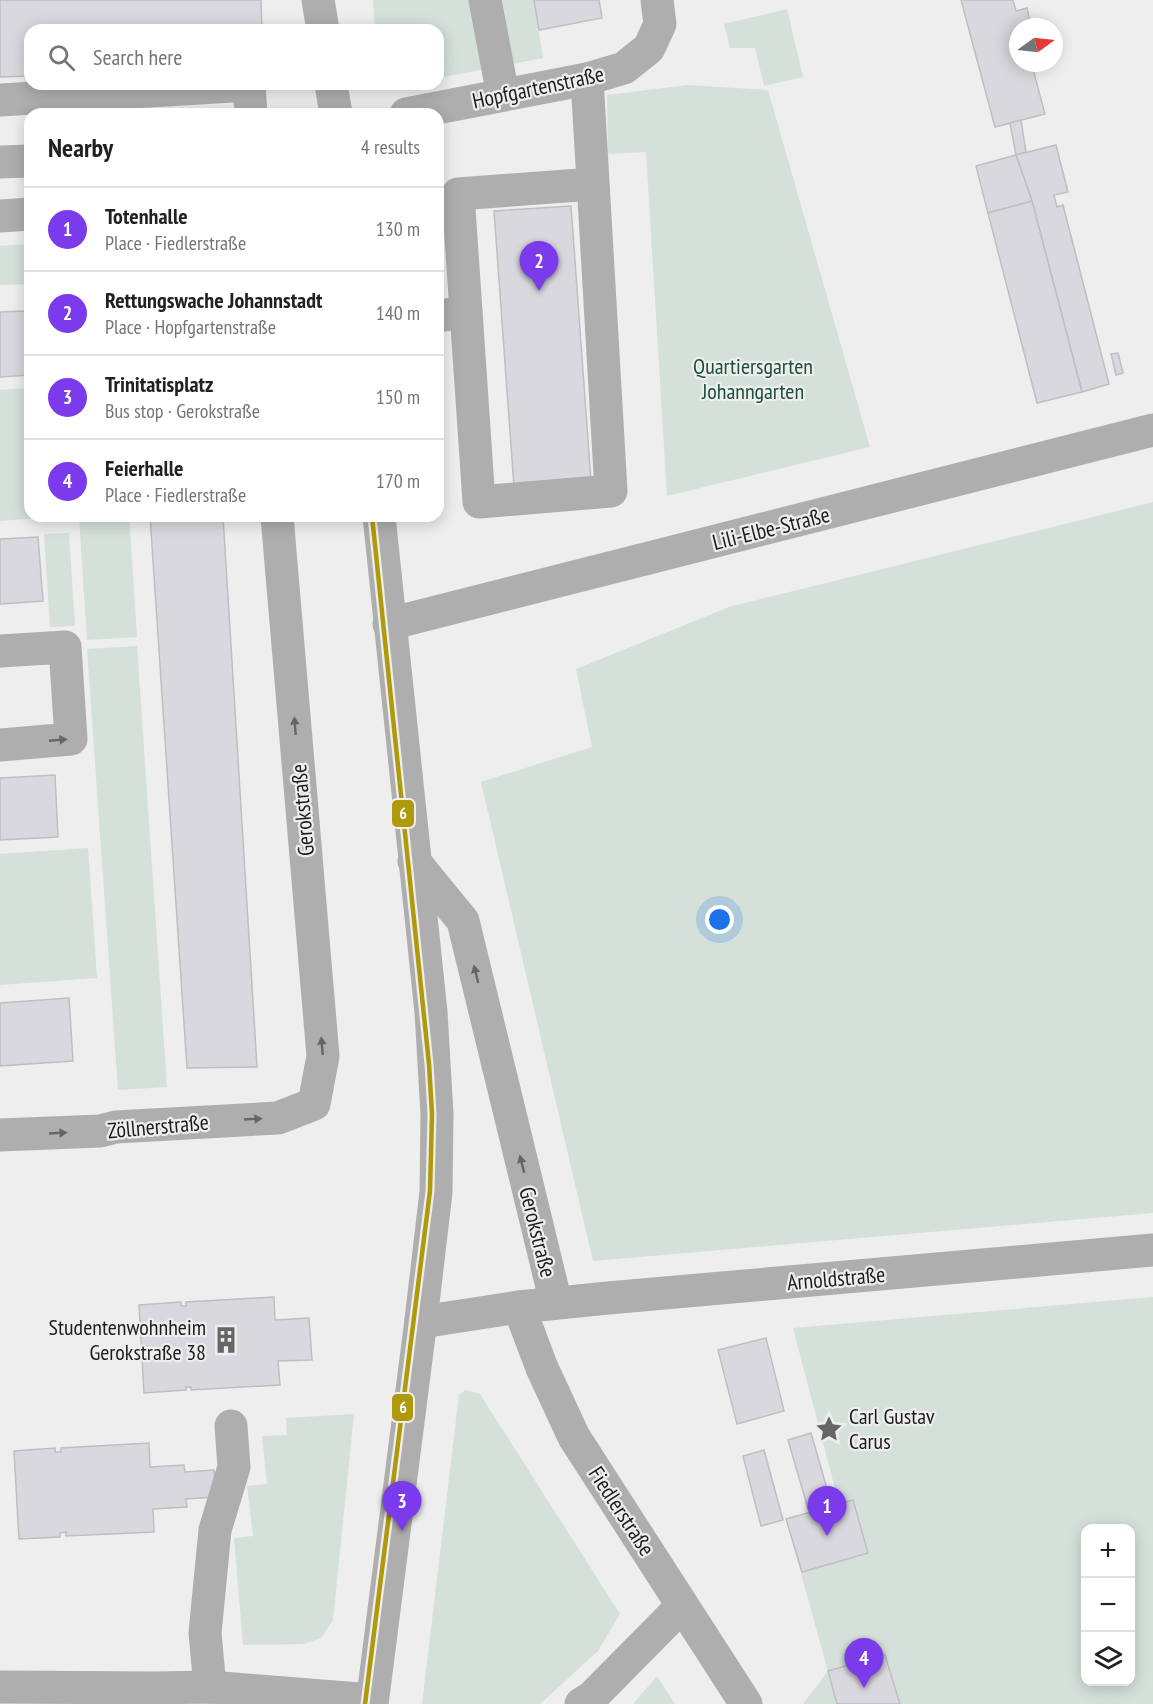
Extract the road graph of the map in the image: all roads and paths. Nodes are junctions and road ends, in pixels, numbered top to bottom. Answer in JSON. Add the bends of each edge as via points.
{"nodes":[{"id":1,"x":318,"y":0,"type":"edge"},
{"id":2,"x":485,"y":0,"type":"edge"},
{"id":3,"x":657,"y":0,"type":"edge"},
{"id":4,"x":322,"y":24,"type":"edge"},
{"id":5,"x":587,"y":79,"type":"junction"},
{"id":6,"x":166,"y":90,"type":"edge"},
{"id":7,"x":249,"y":90,"type":"edge"},
{"id":8,"x":333,"y":90,"type":"edge"},
{"id":9,"x":503,"y":96,"type":"junction"},
{"id":10,"x":0,"y":100,"type":"edge"},
{"id":11,"x":251,"y":108,"type":"edge"},
{"id":12,"x":335,"y":108,"type":"edge"},
{"id":13,"x":438,"y":108,"type":"edge"},
{"id":14,"x":24,"y":160,"type":"edge"},
{"id":15,"x":0,"y":162,"type":"edge"},
{"id":16,"x":593,"y":184,"type":"junction"},
{"id":17,"x":24,"y":214,"type":"edge"},
{"id":18,"x":0,"y":216,"type":"edge"},
{"id":19,"x":452,"y":314,"type":"edge"},
{"id":20,"x":1153,"y":430,"type":"edge"},
{"id":21,"x":278,"y":522,"type":"edge"},
{"id":22,"x":380,"y":522,"type":"edge"},
{"id":23,"x":389,"y":624,"type":"junction"},
{"id":24,"x":0,"y":651,"type":"edge"},
{"id":25,"x":0,"y":745,"type":"edge"},
{"id":26,"x":414,"y":861,"type":"junction"},
{"id":27,"x":314,"y":1104,"type":"joint"},
{"id":28,"x":0,"y":1135,"type":"edge"},
{"id":29,"x":1153,"y":1250,"type":"edge"},
{"id":30,"x":556,"y":1303,"type":"junction"},
{"id":31,"x":519,"y":1307,"type":"junction"},
{"id":32,"x":421,"y":1320,"type":"junction"},
{"id":33,"x":231,"y":1426,"type":"dead end"},
{"id":34,"x":682,"y":1606,"type":"junction"},
{"id":35,"x":210,"y":1686,"type":"junction"},
{"id":36,"x":0,"y":1687,"type":"edge"},
{"id":37,"x":372,"y":1702,"type":"edge"},
{"id":38,"x":581,"y":1704,"type":"edge"},
{"id":39,"x":746,"y":1704,"type":"edge"}],
"edges":[{"from":1,"to":4,"type":"street"},
{"from":2,"to":9,"type":"street"},
{"from":3,"to":5,"type":"street","name":"Hopfgartenstraße","via":[[660,24],[648,48],[624,68]]},
{"from":5,"to":9,"type":"street","name":"Hopfgartenstraße"},
{"from":5,"to":16,"type":"street"},
{"from":6,"to":10,"type":"street"},
{"from":7,"to":11,"type":"street"},
{"from":8,"to":12,"type":"street"},
{"from":9,"to":13,"type":"street","name":"Hopfgartenstraße"},
{"from":14,"to":15,"type":"street"},
{"from":16,"to":19,"type":"street","via":[[458,194]]},
{"from":16,"to":19,"type":"street","via":[[611,491],[479,501]]},
{"from":17,"to":18,"type":"street"},
{"from":20,"to":23,"type":"street","name":"Lili-Elbe-Straße"},
{"from":27,"to":21,"type":"street","name":"Gerokstraße","one_way":true,"via":[[323,1056]]},
{"from":22,"to":23,"type":"street"},
{"from":23,"to":26,"type":"street"},
{"from":25,"to":24,"type":"street","one_way":true,"via":[[71,739],[64,647]]},
{"from":30,"to":26,"type":"street","name":"Gerokstraße","one_way":true,"via":[[463,921]]},
{"from":26,"to":32,"type":"street","via":[[437,1114],[436,1192]]},
{"from":28,"to":27,"type":"street","name":"Zöllnerstraße","one_way":true,"via":[[278,1118]]},
{"from":29,"to":30,"type":"street","name":"Arnoldstraße"},
{"from":30,"to":31,"type":"street","name":"Arnoldstraße"},
{"from":31,"to":32,"type":"street","name":"Gerokstraße"},
{"from":31,"to":34,"type":"street","name":"Fiedlerstraße","via":[[574,1437]]},
{"from":32,"to":37,"type":"street"},
{"from":33,"to":35,"type":"street","via":[[234,1467],[214,1530],[205,1633]]},
{"from":34,"to":38,"type":"street"},
{"from":34,"to":39,"type":"street","name":"Fiedlerstraße"},
{"from":35,"to":36,"type":"street"},
{"from":35,"to":37,"type":"street"}]}
